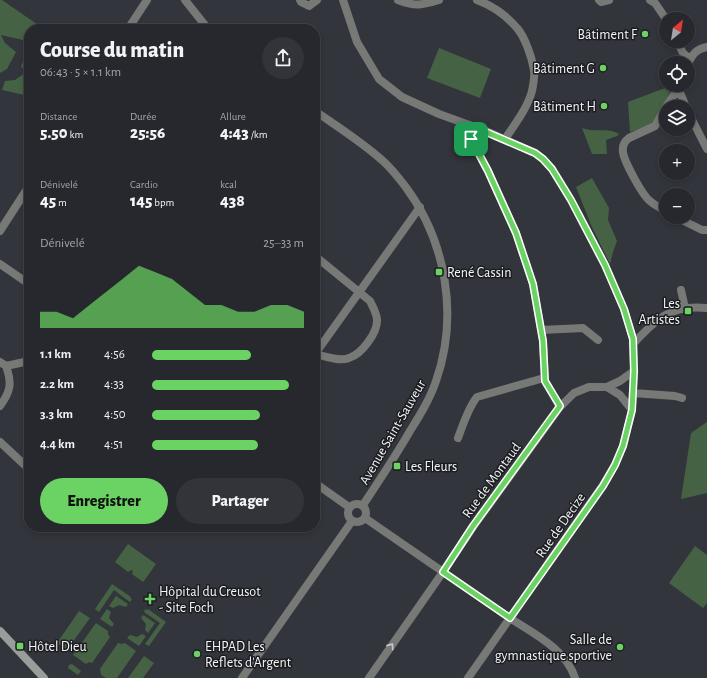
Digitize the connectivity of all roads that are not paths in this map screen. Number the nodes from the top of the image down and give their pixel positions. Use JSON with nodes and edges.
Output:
{"nodes":[{"id":1,"x":147,"y":0,"type":"edge"},
{"id":2,"x":185,"y":0,"type":"edge"},
{"id":3,"x":300,"y":0,"type":"edge"},
{"id":4,"x":317,"y":0,"type":"edge"},
{"id":5,"x":343,"y":0,"type":"edge"},
{"id":6,"x":398,"y":0,"type":"edge"},
{"id":7,"x":440,"y":0,"type":"edge"},
{"id":8,"x":477,"y":0,"type":"edge"},
{"id":9,"x":598,"y":0,"type":"edge"},
{"id":10,"x":609,"y":0,"type":"edge"},
{"id":11,"x":650,"y":0,"type":"edge"},
{"id":12,"x":662,"y":12,"type":"edge"},
{"id":13,"x":131,"y":24,"type":"edge"},
{"id":14,"x":204,"y":24,"type":"edge"},
{"id":15,"x":707,"y":47,"type":"edge"},
{"id":16,"x":692,"y":56,"type":"edge"},
{"id":17,"x":320,"y":114,"type":"edge"},
{"id":18,"x":659,"y":119,"type":"edge"},
{"id":19,"x":472,"y":126,"type":"junction"},
{"id":20,"x":695,"y":126,"type":"edge"},
{"id":21,"x":505,"y":140,"type":"junction"},
{"id":22,"x":707,"y":149,"type":"edge"},
{"id":23,"x":24,"y":193,"type":"edge"},
{"id":24,"x":420,"y":207,"type":"junction"},
{"id":25,"x":659,"y":207,"type":"edge"},
{"id":26,"x":690,"y":224,"type":"edge"},
{"id":27,"x":1,"y":226,"type":"edge"},
{"id":28,"x":707,"y":230,"type":"edge"},
{"id":29,"x":320,"y":260,"type":"edge"},
{"id":30,"x":0,"y":264,"type":"edge"},
{"id":31,"x":24,"y":281,"type":"edge"},
{"id":32,"x":681,"y":290,"type":"dead end"},
{"id":33,"x":359,"y":293,"type":"junction"},
{"id":34,"x":685,"y":308,"type":"junction"},
{"id":35,"x":707,"y":308,"type":"edge"},
{"id":36,"x":541,"y":330,"type":"junction"},
{"id":37,"x":598,"y":340,"type":"dead end"},
{"id":38,"x":633,"y":344,"type":"junction"},
{"id":39,"x":320,"y":347,"type":"edge"},
{"id":40,"x":320,"y":355,"type":"edge"},
{"id":41,"x":24,"y":362,"type":"edge"},
{"id":42,"x":3,"y":364,"type":"edge"},
{"id":43,"x":634,"y":371,"type":"junction"},
{"id":44,"x":544,"y":378,"type":"junction"},
{"id":45,"x":607,"y":387,"type":"junction"},
{"id":46,"x":633,"y":393,"type":"junction"},
{"id":47,"x":682,"y":398,"type":"dead end"},
{"id":48,"x":0,"y":406,"type":"edge"},
{"id":49,"x":560,"y":406,"type":"junction"},
{"id":50,"x":632,"y":410,"type":"junction"},
{"id":51,"x":458,"y":438,"type":"dead end"},
{"id":52,"x":0,"y":442,"type":"edge"},
{"id":53,"x":24,"y":464,"type":"edge"},
{"id":54,"x":320,"y":487,"type":"edge"},
{"id":55,"x":363,"y":505,"type":"junction"},
{"id":56,"x":349,"y":507,"type":"junction"},
{"id":57,"x":365,"y":518,"type":"junction"},
{"id":58,"x":352,"y":521,"type":"junction"},
{"id":59,"x":443,"y":572,"type":"junction"},
{"id":60,"x":510,"y":618,"type":"junction"},
{"id":61,"x":0,"y":631,"type":"edge"},
{"id":62,"x":41,"y":677,"type":"edge"},
{"id":63,"x":242,"y":678,"type":"edge"},
{"id":64,"x":369,"y":678,"type":"edge"},
{"id":65,"x":468,"y":678,"type":"edge"},
{"id":66,"x":575,"y":678,"type":"edge"}],
"edges":[{"from":1,"to":13,"type":"street"},
{"from":2,"to":14,"type":"street"},
{"from":3,"to":4,"type":"street"},
{"from":5,"to":19,"type":"street","name":"Rue de Decize"},
{"from":6,"to":7,"type":"street"},
{"from":8,"to":21,"type":"street"},
{"from":9,"to":10,"type":"street"},
{"from":11,"to":12,"type":"street"},
{"from":15,"to":16,"type":"street"},
{"from":17,"to":24,"type":"street","name":"Avenue Saint-Sauveur"},
{"from":18,"to":25,"type":"street"},
{"from":19,"to":21,"type":"street","name":"Rue de Decize"},
{"from":19,"to":36,"type":"street"},
{"from":20,"to":22,"type":"street"},
{"from":21,"to":38,"type":"street","name":"Rue de Decize"},
{"from":23,"to":27,"type":"street"},
{"from":24,"to":33,"type":"street"},
{"from":24,"to":55,"type":"street","name":"Avenue Saint-Sauveur"},
{"from":26,"to":28,"type":"street"},
{"from":29,"to":33,"type":"street"},
{"from":30,"to":31,"type":"street"},
{"from":32,"to":34,"type":"street"},
{"from":33,"to":39,"type":"street"},
{"from":33,"to":40,"type":"street"},
{"from":34,"to":35,"type":"street"},
{"from":34,"to":38,"type":"street"},
{"from":36,"to":37,"type":"street"},
{"from":36,"to":44,"type":"street"},
{"from":38,"to":43,"type":"street","name":"Rue de Decize"},
{"from":41,"to":42,"type":"street"},
{"from":42,"to":48,"type":"street"},
{"from":43,"to":45,"type":"street","name":"Rue de Montaud"},
{"from":43,"to":46,"type":"street","name":"Rue de Decize"},
{"from":44,"to":49,"type":"street"},
{"from":44,"to":51,"type":"street"},
{"from":45,"to":49,"type":"street","name":"Rue de Montaud"},
{"from":45,"to":50,"type":"street"},
{"from":46,"to":47,"type":"street"},
{"from":46,"to":50,"type":"street","name":"Rue de Decize"},
{"from":49,"to":59,"type":"street","name":"Rue de Montaud"},
{"from":50,"to":60,"type":"street","name":"Rue de Decize"},
{"from":52,"to":53,"type":"street"},
{"from":54,"to":56,"type":"street"},
{"from":55,"to":56,"type":"street"},
{"from":55,"to":57,"type":"street"},
{"from":56,"to":58,"type":"street"},
{"from":57,"to":58,"type":"street"},
{"from":57,"to":59,"type":"street"},
{"from":58,"to":63,"type":"street"},
{"from":59,"to":60,"type":"street"},
{"from":64,"to":59,"type":"street","name":"Rue de Montaud","one_way":true},
{"from":60,"to":65,"type":"street","name":"Rue de Decize"},
{"from":60,"to":66,"type":"street"},
{"from":61,"to":62,"type":"main road"}]}
